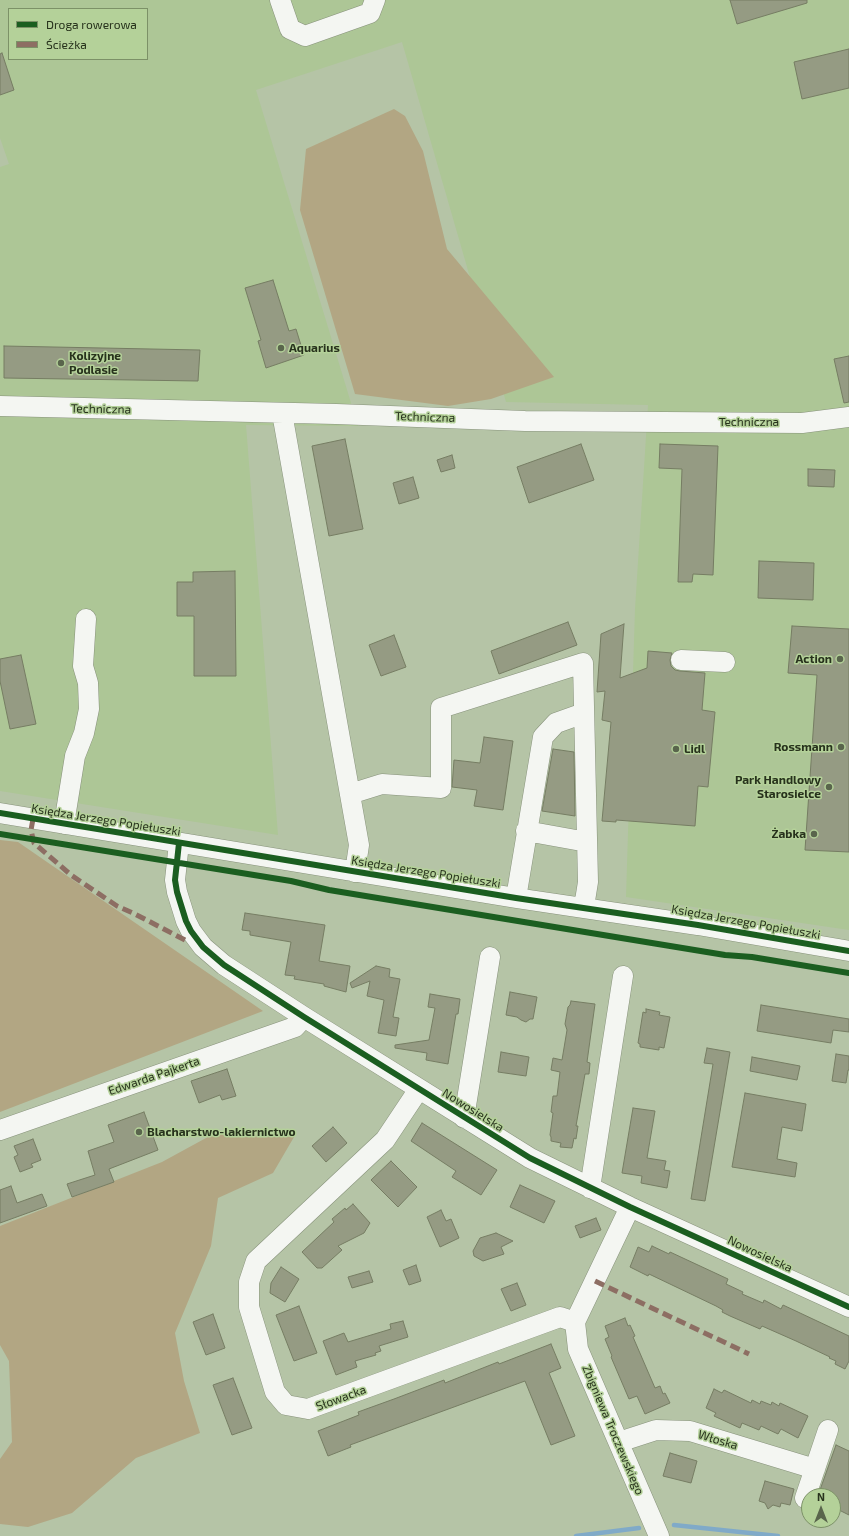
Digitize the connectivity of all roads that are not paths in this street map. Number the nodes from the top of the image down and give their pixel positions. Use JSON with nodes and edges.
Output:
{"nodes":[{"id":1,"x":280,"y":0,"type":"edge"},
{"id":2,"x":375,"y":0,"type":"edge"},
{"id":3,"x":0,"y":406,"type":"edge"},
{"id":4,"x":282,"y":413,"type":"junction"},
{"id":5,"x":849,"y":417,"type":"edge"},
{"id":6,"x":86,"y":619,"type":"dead end"},
{"id":7,"x":682,"y":660,"type":"dead end"},
{"id":8,"x":725,"y":662,"type":"dead end"},
{"id":9,"x":584,"y":713,"type":"junction"},
{"id":10,"x":350,"y":794,"type":"junction"},
{"id":11,"x":0,"y":813,"type":"edge"},
{"id":12,"x":64,"y":824,"type":"junction"},
{"id":13,"x":526,"y":831,"type":"junction"},
{"id":14,"x":587,"y":842,"type":"junction"},
{"id":15,"x":178,"y":843,"type":"junction"},
{"id":16,"x":355,"y":872,"type":"junction"},
{"id":17,"x":516,"y":898,"type":"junction"},
{"id":18,"x":584,"y":907,"type":"junction"},
{"id":19,"x":849,"y":951,"type":"edge"},
{"id":20,"x":490,"y":957,"type":"dead end"},
{"id":21,"x":623,"y":976,"type":"dead end"},
{"id":22,"x":304,"y":1017,"type":"junction"},
{"id":23,"x":419,"y":1089,"type":"junction"},
{"id":24,"x":464,"y":1118,"type":"junction"},
{"id":25,"x":0,"y":1130,"type":"edge"},
{"id":26,"x":590,"y":1188,"type":"junction"},
{"id":27,"x":630,"y":1207,"type":"junction"},
{"id":28,"x":849,"y":1307,"type":"edge"},
{"id":29,"x":575,"y":1322,"type":"junction"},
{"id":30,"x":828,"y":1430,"type":"dead end"},
{"id":31,"x":619,"y":1442,"type":"junction"},
{"id":32,"x":815,"y":1469,"type":"junction"},
{"id":33,"x":808,"y":1488,"type":"edge"},
{"id":34,"x":659,"y":1536,"type":"edge"}],
"edges":[{"from":1,"to":2,"type":"street"},
{"from":3,"to":4,"type":"street","name":"Techniczna"},
{"from":4,"to":5,"type":"street","name":"Techniczna"},
{"from":4,"to":10,"type":"street"},
{"from":6,"to":12,"type":"street"},
{"from":7,"to":8,"type":"street"},
{"from":9,"to":10,"type":"street"},
{"from":9,"to":13,"type":"street"},
{"from":9,"to":14,"type":"street"},
{"from":10,"to":16,"type":"street"},
{"from":11,"to":12,"type":"street","name":"Księdza Jerzego Popiełuszki"},
{"from":12,"to":15,"type":"street","name":"Księdza Jerzego Popiełuszki"},
{"from":13,"to":14,"type":"street"},
{"from":13,"to":17,"type":"street"},
{"from":14,"to":18,"type":"street"},
{"from":15,"to":16,"type":"street","name":"Księdza Jerzego Popiełuszki"},
{"from":15,"to":22,"type":"street","name":"Nowosielska"},
{"from":16,"to":17,"type":"street","name":"Księdza Jerzego Popiełuszki"},
{"from":17,"to":18,"type":"street","name":"Księdza Jerzego Popiełuszki"},
{"from":18,"to":19,"type":"street","name":"Księdza Jerzego Popiełuszki"},
{"from":20,"to":24,"type":"street"},
{"from":21,"to":26,"type":"street"},
{"from":22,"to":23,"type":"street","name":"Nowosielska"},
{"from":22,"to":25,"type":"street","name":"Edwarda Pajkerta"},
{"from":23,"to":24,"type":"street","name":"Nowosielska"},
{"from":23,"to":29,"type":"street","name":"Słowacka"},
{"from":24,"to":26,"type":"street","name":"Nowosielska"},
{"from":26,"to":27,"type":"street","name":"Nowosielska"},
{"from":27,"to":28,"type":"street","name":"Nowosielska"},
{"from":27,"to":29,"type":"street"},
{"from":29,"to":31,"type":"street","name":"Zbigniewa Troczewskiego"},
{"from":30,"to":32,"type":"street"},
{"from":31,"to":32,"type":"street","name":"Włoska"},
{"from":31,"to":34,"type":"street","name":"Zbigniewa Troczewskiego"},
{"from":32,"to":33,"type":"street"}]}
